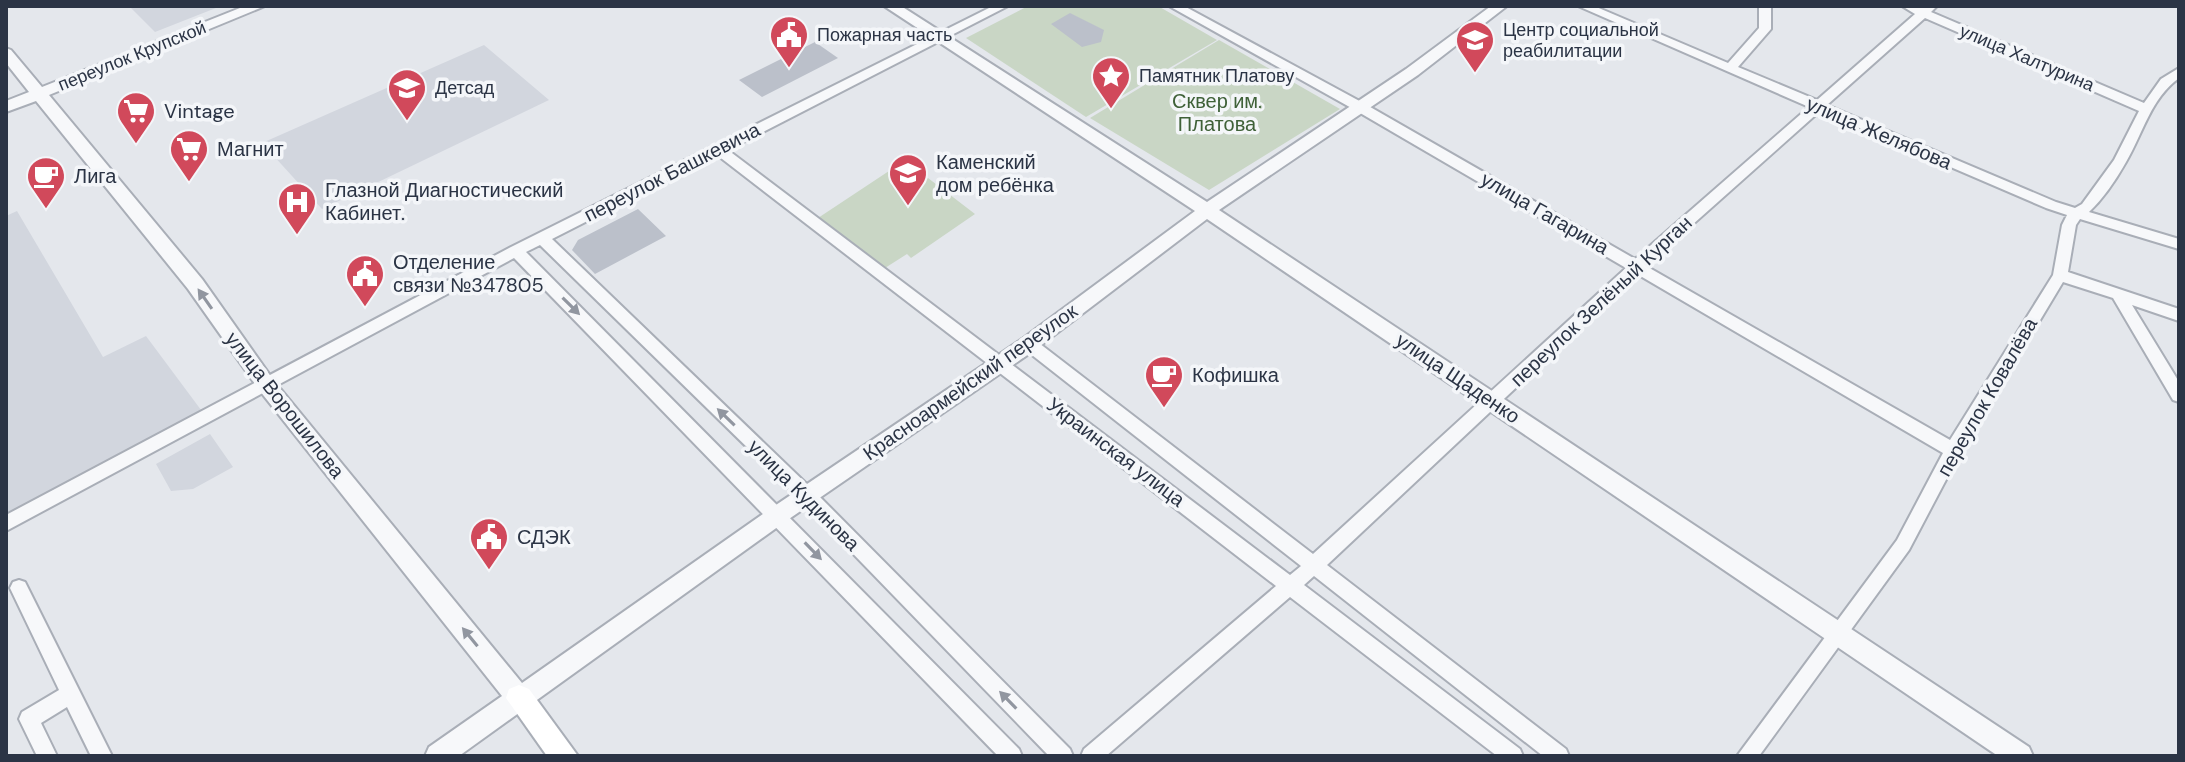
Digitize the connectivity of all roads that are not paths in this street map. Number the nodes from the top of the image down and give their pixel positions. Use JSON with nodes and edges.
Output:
{"nodes":[{"id":1,"x":258,"y":6,"type":"edge"},
{"id":2,"x":891,"y":6,"type":"edge"},
{"id":3,"x":1002,"y":6,"type":"edge"},
{"id":4,"x":1175,"y":6,"type":"edge"},
{"id":5,"x":1500,"y":6,"type":"edge"},
{"id":6,"x":1584,"y":6,"type":"edge"},
{"id":7,"x":1765,"y":6,"type":"edge"},
{"id":8,"x":1921,"y":9,"type":"edge"},
{"id":9,"x":940,"y":38,"type":"junction"},
{"id":10,"x":6,"y":53,"type":"edge"},
{"id":11,"x":1729,"y":69,"type":"junction"},
{"id":12,"x":2179,"y":72,"type":"edge"},
{"id":13,"x":37,"y":94,"type":"junction"},
{"id":14,"x":6,"y":107,"type":"edge"},
{"id":15,"x":1360,"y":107,"type":"junction"},
{"id":16,"x":1816,"y":107,"type":"junction"},
{"id":17,"x":2146,"y":109,"type":"junction"},
{"id":18,"x":718,"y":149,"type":"junction"},
{"id":19,"x":1206,"y":211,"type":"junction"},
{"id":20,"x":2075,"y":214,"type":"junction"},
{"id":21,"x":542,"y":238,"type":"junction"},
{"id":22,"x":2179,"y":244,"type":"edge"},
{"id":23,"x":516,"y":251,"type":"junction"},
{"id":24,"x":1637,"y":266,"type":"junction"},
{"id":25,"x":2060,"y":275,"type":"junction"},
{"id":26,"x":2119,"y":296,"type":"junction"},
{"id":27,"x":2179,"y":315,"type":"edge"},
{"id":28,"x":1029,"y":344,"type":"junction"},
{"id":29,"x":1000,"y":364,"type":"junction"},
{"id":30,"x":267,"y":386,"type":"junction"},
{"id":31,"x":2179,"y":396,"type":"edge"},
{"id":32,"x":1493,"y":401,"type":"junction"},
{"id":33,"x":1953,"y":450,"type":"junction"},
{"id":34,"x":807,"y":495,"type":"junction"},
{"id":35,"x":778,"y":515,"type":"junction"},
{"id":36,"x":6,"y":524,"type":"edge"},
{"id":37,"x":1313,"y":566,"type":"junction"},
{"id":38,"x":1291,"y":585,"type":"junction"},
{"id":39,"x":19,"y":588,"type":"dead end"},
{"id":40,"x":1838,"y":631,"type":"junction"},
{"id":41,"x":71,"y":694,"type":"junction"},
{"id":42,"x":519,"y":698,"type":"junction"},
{"id":43,"x":47,"y":756,"type":"edge"},
{"id":44,"x":102,"y":756,"type":"edge"},
{"id":45,"x":438,"y":756,"type":"edge"},
{"id":46,"x":564,"y":756,"type":"edge"},
{"id":47,"x":1012,"y":756,"type":"edge"},
{"id":48,"x":1063,"y":756,"type":"edge"},
{"id":49,"x":1091,"y":756,"type":"edge"},
{"id":50,"x":1513,"y":756,"type":"edge"},
{"id":51,"x":1559,"y":756,"type":"edge"},
{"id":52,"x":1747,"y":756,"type":"edge"},
{"id":53,"x":2020,"y":756,"type":"edge"}],
"edges":[{"from":1,"to":13,"type":"street","name":"переулок Крупской"},
{"from":2,"to":9,"type":"street","name":"улица Щаденко"},
{"from":3,"to":9,"type":"street","name":"переулок Башкевича"},
{"from":4,"to":15,"type":"street","name":"улица Гагарина"},
{"from":5,"to":15,"type":"street","name":"Красноармейский переулок"},
{"from":6,"to":11,"type":"street","name":"улица Желябова"},
{"from":7,"to":11,"type":"street"},
{"from":8,"to":16,"type":"street","name":"переулок Зелёный Курган"},
{"from":8,"to":17,"type":"street","name":"улица Халтурина"},
{"from":9,"to":18,"type":"street","name":"переулок Башкевича"},
{"from":9,"to":19,"type":"street","name":"улица Щаденко"},
{"from":10,"to":13,"type":"street","name":"улица Ворошилова"},
{"from":11,"to":16,"type":"street","name":"улица Желябова"},
{"from":12,"to":17,"type":"street","name":"переулок Ковалёва"},
{"from":13,"to":14,"type":"street","name":"переулок Крупской"},
{"from":30,"to":13,"type":"street","name":"улица Ворошилова","one_way":true},
{"from":15,"to":19,"type":"street","name":"Красноармейский переулок"},
{"from":15,"to":24,"type":"street","name":"улица Гагарина"},
{"from":16,"to":20,"type":"street","name":"улица Желябова"},
{"from":16,"to":24,"type":"street","name":"переулок Зелёный Курган"},
{"from":17,"to":20,"type":"street","name":"переулок Ковалёва"},
{"from":18,"to":21,"type":"street","name":"переулок Башкевича"},
{"from":18,"to":29,"type":"street","name":"Украинская улица"},
{"from":19,"to":28,"type":"street","name":"Красноармейский переулок"},
{"from":19,"to":32,"type":"street","name":"улица Щаденко"},
{"from":20,"to":22,"type":"street","name":"улица Желябова"},
{"from":20,"to":25,"type":"street","name":"переулок Ковалёва"},
{"from":21,"to":23,"type":"street","name":"переулок Башкевича"},
{"from":34,"to":21,"type":"street","name":"улица Кудинова","one_way":true},
{"from":23,"to":30,"type":"street","name":"переулок Башкевича"},
{"from":23,"to":35,"type":"street","name":"улица Кудинова","one_way":true},
{"from":24,"to":32,"type":"street","name":"переулок Зелёный Курган"},
{"from":24,"to":33,"type":"street","name":"улица Гагарина"},
{"from":25,"to":26,"type":"street"},
{"from":25,"to":33,"type":"street","name":"переулок Ковалёва"},
{"from":26,"to":27,"type":"street"},
{"from":26,"to":31,"type":"street"},
{"from":28,"to":29,"type":"street","name":"Красноармейский переулок"},
{"from":28,"to":37,"type":"street","name":"Украинская улица"},
{"from":29,"to":34,"type":"street","name":"Красноармейский переулок"},
{"from":29,"to":38,"type":"street","name":"Украинская улица"},
{"from":30,"to":36,"type":"street","name":"переулок Башкевича"},
{"from":42,"to":30,"type":"street","name":"улица Ворошилова","one_way":true},
{"from":32,"to":37,"type":"street","name":"переулок Зелёный Курган"},
{"from":32,"to":40,"type":"street","name":"улица Щаденко"},
{"from":33,"to":40,"type":"street","name":"переулок Ковалёва"},
{"from":34,"to":35,"type":"street","name":"Красноармейский переулок"},
{"from":48,"to":34,"type":"street","name":"улица Кудинова","one_way":true},
{"from":35,"to":42,"type":"street","name":"Красноармейский переулок"},
{"from":35,"to":47,"type":"street","name":"улица Кудинова","one_way":true},
{"from":37,"to":38,"type":"street","name":"переулок Зелёный Курган"},
{"from":37,"to":51,"type":"street","name":"Украинская улица"},
{"from":38,"to":49,"type":"street","name":"переулок Зелёный Курган"},
{"from":38,"to":50,"type":"street","name":"Украинская улица"},
{"from":39,"to":41,"type":"street"},
{"from":40,"to":52,"type":"street","name":"переулок Ковалёва"},
{"from":40,"to":53,"type":"street","name":"улица Щаденко"},
{"from":41,"to":43,"type":"street"},
{"from":41,"to":44,"type":"street"},
{"from":42,"to":45,"type":"street","name":"Красноармейский переулок"},
{"from":42,"to":46,"type":"main road","name":"улица Ворошилова"}]}
